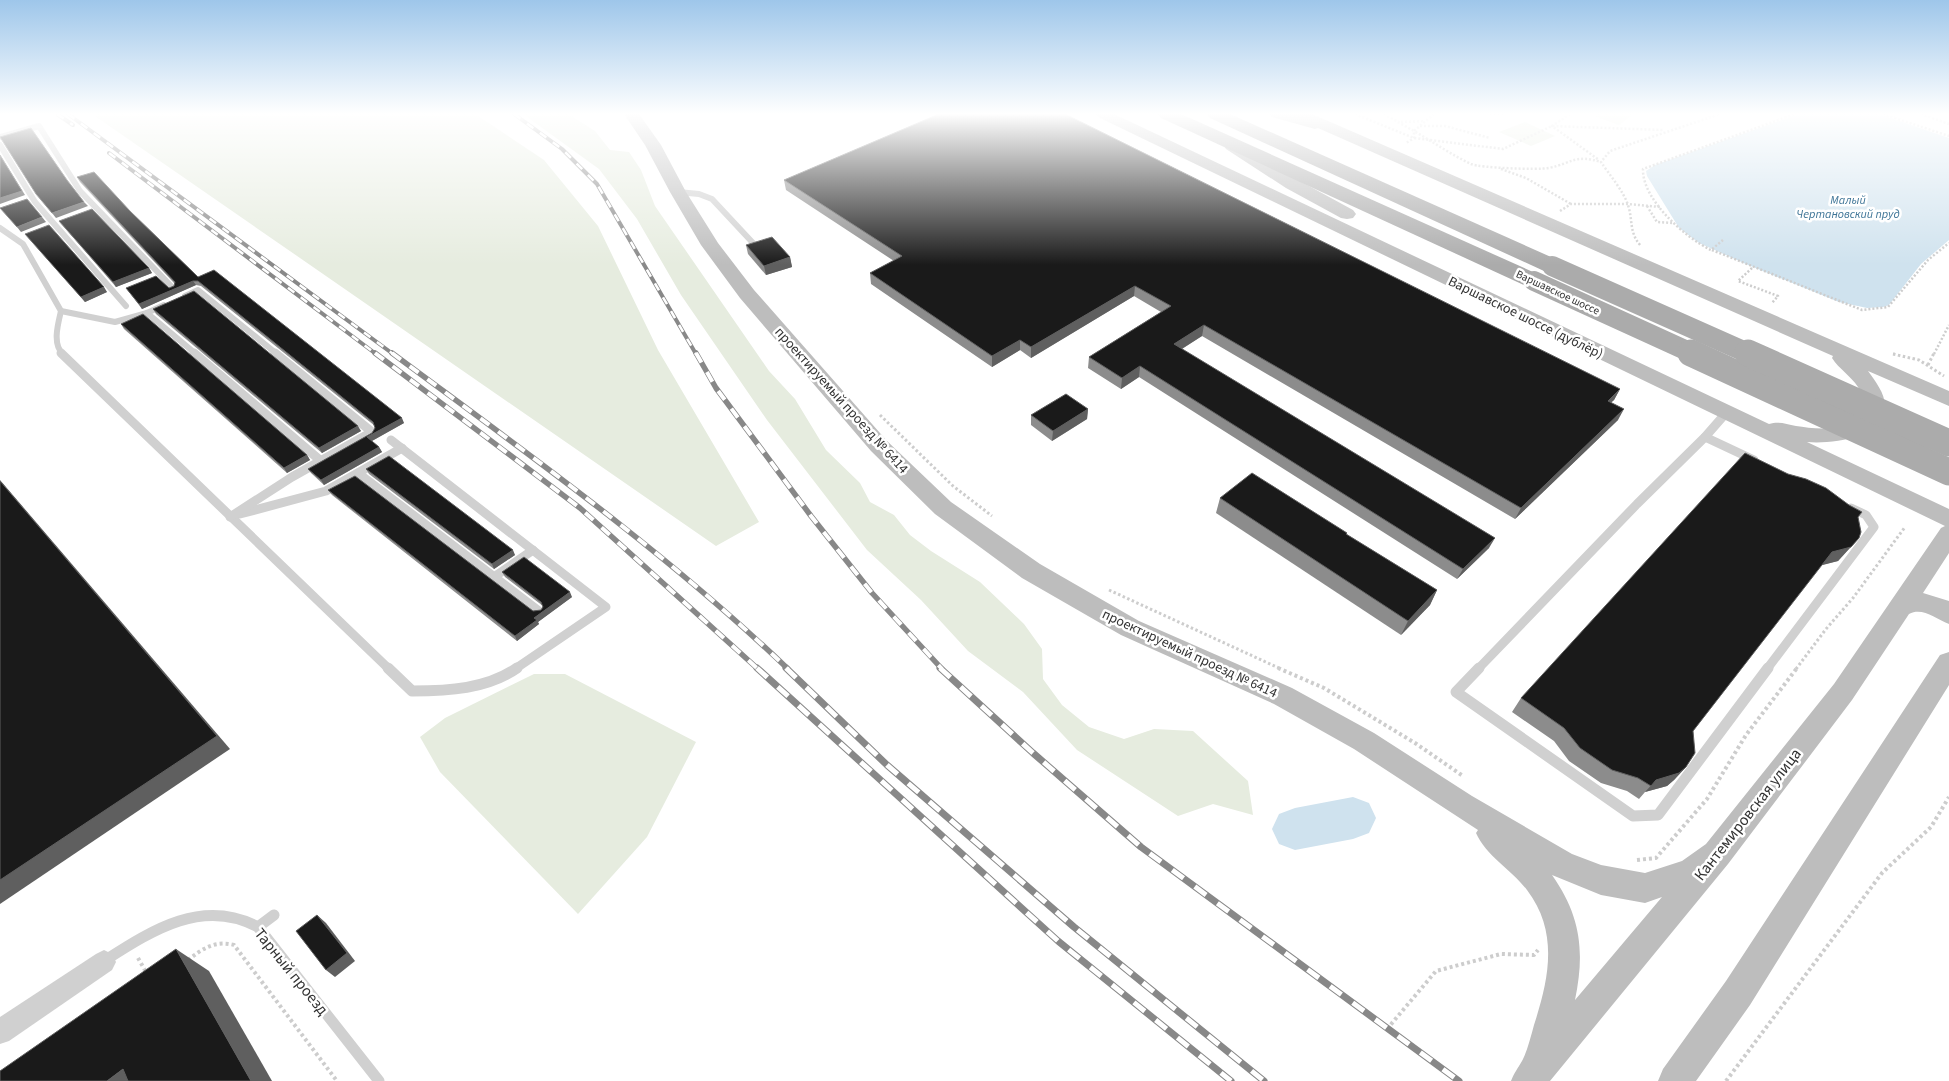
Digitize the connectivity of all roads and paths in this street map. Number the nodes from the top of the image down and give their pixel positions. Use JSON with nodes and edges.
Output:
{"nodes":[{"id":1,"x":12,"y":164,"type":"edge"},
{"id":2,"x":63,"y":164,"type":"edge"},
{"id":3,"x":663,"y":164,"type":"edge"},
{"id":4,"x":1208,"y":164,"type":"edge"},
{"id":5,"x":1262,"y":164,"type":"edge"},
{"id":6,"x":1283,"y":164,"type":"edge"},
{"id":7,"x":1319,"y":164,"type":"edge"},
{"id":8,"x":1416,"y":164,"type":"edge"},
{"id":9,"x":1472,"y":164,"type":"edge"},
{"id":10,"x":1559,"y":164,"type":"edge"},
{"id":11,"x":1604,"y":164,"type":"edge"},
{"id":12,"x":1651,"y":164,"type":"edge"},
{"id":13,"x":1496,"y":167,"type":"junction"},
{"id":14,"x":678,"y":192,"type":"junction"},
{"id":15,"x":33,"y":198,"type":"junction"},
{"id":16,"x":25,"y":201,"type":"edge"},
{"id":17,"x":1571,"y":204,"type":"junction"},
{"id":18,"x":1628,"y":204,"type":"junction"},
{"id":19,"x":1646,"y":205,"type":"junction"},
{"id":20,"x":1660,"y":207,"type":"junction"},
{"id":21,"x":97,"y":208,"type":"junction"},
{"id":22,"x":88,"y":211,"type":"edge"},
{"id":23,"x":1558,"y":212,"type":"dead end"},
{"id":24,"x":63,"y":221,"type":"edge"},
{"id":25,"x":1672,"y":223,"type":"junction"},
{"id":26,"x":54,"y":224,"type":"junction"},
{"id":27,"x":47,"y":226,"type":"edge"},
{"id":28,"x":0,"y":228,"type":"edge"},
{"id":29,"x":1723,"y":240,"type":"dead end"},
{"id":30,"x":753,"y":243,"type":"edge"},
{"id":31,"x":1949,"y":243,"type":"edge"},
{"id":32,"x":1711,"y":250,"type":"junction"},
{"id":33,"x":1752,"y":268,"type":"junction"},
{"id":34,"x":1543,"y":274,"type":"junction"},
{"id":35,"x":161,"y":275,"type":"junction"},
{"id":36,"x":152,"y":279,"type":"edge"},
{"id":37,"x":173,"y":288,"type":"edge"},
{"id":38,"x":124,"y":290,"type":"edge"},
{"id":39,"x":115,"y":293,"type":"junction"},
{"id":40,"x":1778,"y":296,"type":"dead end"},
{"id":41,"x":181,"y":298,"type":"edge"},
{"id":42,"x":172,"y":302,"type":"edge"},
{"id":43,"x":126,"y":306,"type":"dead end"},
{"id":44,"x":61,"y":312,"type":"junction"},
{"id":45,"x":148,"y":313,"type":"junction"},
{"id":46,"x":1765,"y":319,"type":"junction"},
{"id":47,"x":1949,"y":325,"type":"edge"},
{"id":48,"x":1928,"y":365,"type":"dead end"},
{"id":49,"x":1628,"y":366,"type":"junction"},
{"id":50,"x":1688,"y":394,"type":"junction"},
{"id":51,"x":1949,"y":399,"type":"edge"},
{"id":52,"x":874,"y":409,"type":"dead end"},
{"id":53,"x":1726,"y":413,"type":"junction"},
{"id":54,"x":1705,"y":437,"type":"junction"},
{"id":55,"x":392,"y":440,"type":"dead end"},
{"id":56,"x":1949,"y":443,"type":"edge"},
{"id":57,"x":402,"y":448,"type":"junction"},
{"id":58,"x":321,"y":461,"type":"junction"},
{"id":59,"x":1759,"y":463,"type":"edge"},
{"id":60,"x":358,"y":472,"type":"junction"},
{"id":61,"x":1949,"y":472,"type":"edge"},
{"id":62,"x":1839,"y":502,"type":"edge"},
{"id":63,"x":230,"y":517,"type":"junction"},
{"id":64,"x":1949,"y":519,"type":"edge"},
{"id":65,"x":1000,"y":522,"type":"dead end"},
{"id":66,"x":1905,"y":526,"type":"dead end"},
{"id":67,"x":1949,"y":534,"type":"edge"},
{"id":68,"x":533,"y":550,"type":"junction"},
{"id":69,"x":494,"y":577,"type":"junction"},
{"id":70,"x":1107,"y":589,"type":"dead end"},
{"id":71,"x":1901,"y":607,"type":"junction"},
{"id":72,"x":539,"y":611,"type":"edge"},
{"id":73,"x":1949,"y":614,"type":"edge"},
{"id":74,"x":1949,"y":663,"type":"edge"},
{"id":75,"x":1466,"y":793,"type":"junction"},
{"id":76,"x":1949,"y":797,"type":"edge"},
{"id":77,"x":1718,"y":854,"type":"junction"},
{"id":78,"x":1627,"y":862,"type":"dead end"},
{"id":79,"x":274,"y":915,"type":"dead end"},
{"id":80,"x":258,"y":927,"type":"junction"},
{"id":81,"x":130,"y":945,"type":"junction"},
{"id":82,"x":1534,"y":956,"type":"dead end"},
{"id":83,"x":104,"y":962,"type":"joint"},
{"id":84,"x":184,"y":962,"type":"edge"},
{"id":85,"x":149,"y":976,"type":"edge"},
{"id":86,"x":1387,"y":1029,"type":"dead end"},
{"id":87,"x":0,"y":1032,"type":"edge"},
{"id":88,"x":1532,"y":1075,"type":"edge"},
{"id":89,"x":337,"y":1081,"type":"edge"},
{"id":90,"x":379,"y":1081,"type":"edge"},
{"id":91,"x":1676,"y":1081,"type":"edge"},
{"id":92,"x":1726,"y":1081,"type":"edge"}],
"edges":[{"from":1,"to":15,"type":"lane"},
{"from":2,"to":21,"type":"lane"},
{"from":3,"to":14,"type":"main road","name":"проектируемый проезд № 6414"},
{"from":4,"to":49,"type":"main road","name":"Варшавское шоссе (дублёр)"},
{"from":5,"to":49,"type":"main road"},
{"from":6,"to":34,"type":"main road","name":"Варшавское шоссе"},
{"from":7,"to":34,"type":"main road","name":"Варшавское шоссе"},
{"from":8,"to":46,"type":"main road"},
{"from":9,"to":13,"type":"path"},
{"from":10,"to":13,"type":"path"},
{"from":11,"to":18,"type":"path"},
{"from":12,"to":20,"type":"path"},
{"from":13,"to":17,"type":"path"},
{"from":14,"to":30,"type":"lane"},
{"from":14,"to":75,"type":"main road","name":"проектируемый проезд № 6414"},
{"from":15,"to":16,"type":"lane"},
{"from":15,"to":26,"type":"lane"},
{"from":17,"to":18,"type":"path"},
{"from":17,"to":23,"type":"path"},
{"from":18,"to":19,"type":"path"},
{"from":19,"to":20,"type":"path"},
{"from":19,"to":25,"type":"path"},
{"from":20,"to":25,"type":"path"},
{"from":21,"to":22,"type":"lane"},
{"from":21,"to":35,"type":"lane"},
{"from":24,"to":26,"type":"lane"},
{"from":25,"to":32,"type":"path"},
{"from":26,"to":27,"type":"lane"},
{"from":26,"to":39,"type":"lane"},
{"from":28,"to":44,"type":"lane"},
{"from":29,"to":32,"type":"path"},
{"from":31,"to":33,"type":"path"},
{"from":32,"to":33,"type":"path"},
{"from":33,"to":40,"type":"path"},
{"from":34,"to":56,"type":"main road","name":"Варшавское шоссе","bridge":true},
{"from":34,"to":61,"type":"main road","name":"Варшавское шоссе","bridge":true},
{"from":35,"to":36,"type":"lane"},
{"from":35,"to":37,"type":"lane"},
{"from":38,"to":39,"type":"lane"},
{"from":39,"to":43,"type":"lane"},
{"from":41,"to":58,"type":"lane"},
{"from":42,"to":45,"type":"lane"},
{"from":44,"to":45,"type":"lane"},
{"from":44,"to":63,"type":"lane"},
{"from":45,"to":58,"type":"lane"},
{"from":46,"to":50,"type":"main road"},
{"from":46,"to":51,"type":"main road"},
{"from":47,"to":48,"type":"path"},
{"from":49,"to":50,"type":"main road","name":"Варшавское шоссе (дублёр)"},
{"from":50,"to":53,"type":"main road","name":"Варшавское шоссе (дублёр)"},
{"from":52,"to":65,"type":"path"},
{"from":53,"to":54,"type":"lane"},
{"from":53,"to":64,"type":"main road","name":"Варшавское шоссе (дублёр)"},
{"from":54,"to":59,"type":"lane"},
{"from":54,"to":62,"type":"lane"},
{"from":55,"to":57,"type":"lane"},
{"from":57,"to":60,"type":"lane"},
{"from":57,"to":68,"type":"lane"},
{"from":58,"to":63,"type":"lane"},
{"from":60,"to":63,"type":"lane"},
{"from":60,"to":69,"type":"lane"},
{"from":63,"to":68,"type":"lane"},
{"from":66,"to":78,"type":"path"},
{"from":67,"to":71,"type":"main road","name":"Кантемировская улица"},
{"from":68,"to":69,"type":"lane"},
{"from":69,"to":72,"type":"lane"},
{"from":70,"to":75,"type":"path"},
{"from":71,"to":73,"type":"main road"},
{"from":71,"to":77,"type":"main road","name":"Кантемировская улица"},
{"from":74,"to":91,"type":"main road"},
{"from":75,"to":77,"type":"main road","name":"проектируемый проезд № 6414"},
{"from":75,"to":88,"type":"main road","name":"проектируемый проезд № 6414"},
{"from":76,"to":92,"type":"path"},
{"from":77,"to":88,"type":"main road","name":"Кантемировская улица"},
{"from":79,"to":80,"type":"lane"},
{"from":80,"to":81,"type":"lane","name":"Тарный проезд"},
{"from":80,"to":90,"type":"lane","name":"Тарный проезд"},
{"from":81,"to":83,"type":"lane","name":"Тарный проезд"},
{"from":81,"to":85,"type":"path"},
{"from":82,"to":86,"type":"path"},
{"from":83,"to":87,"type":"street","name":"Тарный проезд"},
{"from":84,"to":89,"type":"path"}]}
